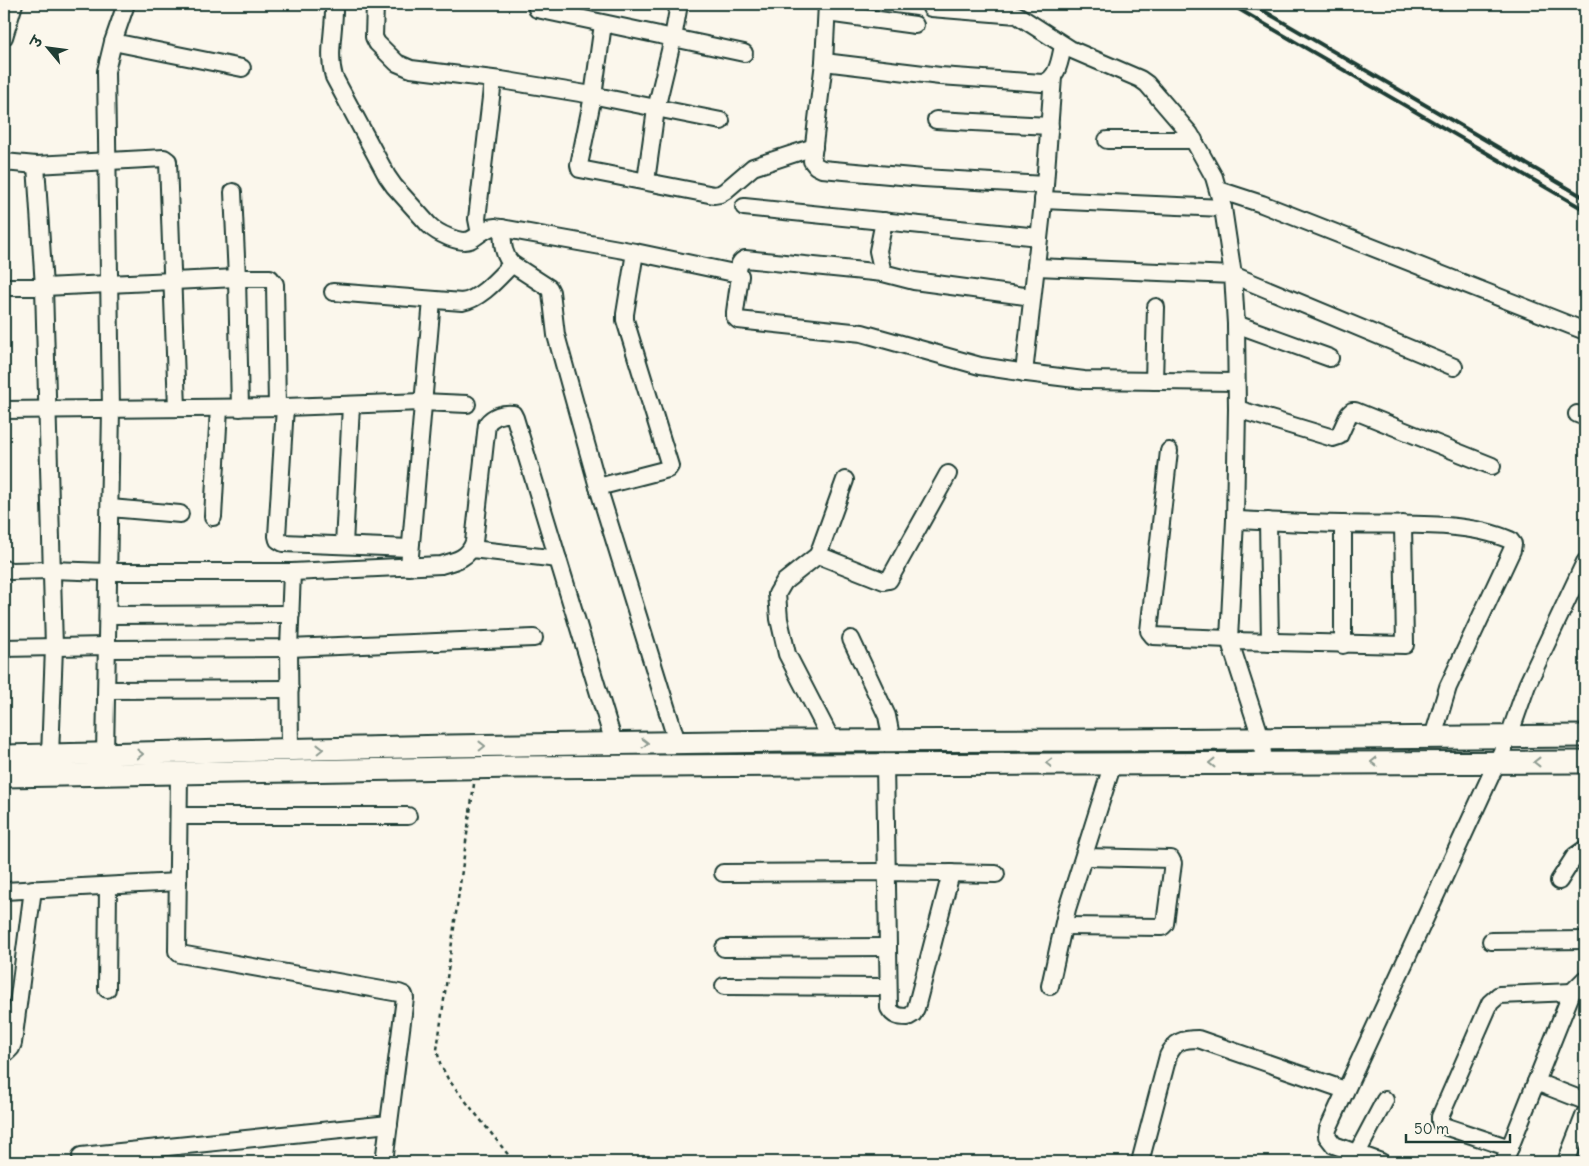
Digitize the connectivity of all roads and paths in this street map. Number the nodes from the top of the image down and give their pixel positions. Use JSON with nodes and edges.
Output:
{"nodes":[{"id":1,"x":14,"y":4,"type":"edge"},
{"id":2,"x":126,"y":4,"type":"edge"},
{"id":3,"x":334,"y":4,"type":"edge"},
{"id":4,"x":375,"y":4,"type":"edge"},
{"id":5,"x":679,"y":4,"type":"edge"},
{"id":6,"x":827,"y":8,"type":"edge"},
{"id":7,"x":931,"y":8,"type":"dead end"},
{"id":8,"x":537,"y":9,"type":"dead end"},
{"id":9,"x":603,"y":24,"type":"junction"},
{"id":10,"x":915,"y":25,"type":"dead end"},
{"id":11,"x":4,"y":37,"type":"edge"},
{"id":12,"x":673,"y":38,"type":"junction"},
{"id":13,"x":113,"y":42,"type":"junction"},
{"id":14,"x":1064,"y":46,"type":"junction"},
{"id":15,"x":744,"y":53,"type":"dead end"},
{"id":16,"x":824,"y":62,"type":"junction"},
{"id":17,"x":242,"y":68,"type":"dead end"},
{"id":18,"x":1053,"y":77,"type":"junction"},
{"id":19,"x":493,"y":80,"type":"junction"},
{"id":20,"x":593,"y":96,"type":"junction"},
{"id":21,"x":656,"y":109,"type":"junction"},
{"id":22,"x":936,"y":120,"type":"dead end"},
{"id":23,"x":721,"y":121,"type":"dead end"},
{"id":24,"x":1050,"y":126,"type":"junction"},
{"id":25,"x":1107,"y":140,"type":"dead end"},
{"id":26,"x":1194,"y":140,"type":"junction"},
{"id":27,"x":814,"y":148,"type":"junction"},
{"id":28,"x":107,"y":161,"type":"junction"},
{"id":29,"x":4,"y":162,"type":"edge"},
{"id":30,"x":36,"y":166,"type":"junction"},
{"id":31,"x":646,"y":181,"type":"junction"},
{"id":32,"x":1219,"y":190,"type":"junction"},
{"id":33,"x":233,"y":192,"type":"dead end"},
{"id":34,"x":1044,"y":192,"type":"junction"},
{"id":35,"x":744,"y":207,"type":"dead end"},
{"id":36,"x":1223,"y":208,"type":"junction"},
{"id":37,"x":884,"y":221,"type":"junction"},
{"id":38,"x":502,"y":228,"type":"junction"},
{"id":39,"x":484,"y":231,"type":"junction"},
{"id":40,"x":1039,"y":237,"type":"junction"},
{"id":41,"x":635,"y":252,"type":"junction"},
{"id":42,"x":512,"y":264,"type":"junction"},
{"id":43,"x":1036,"y":267,"type":"junction"},
{"id":44,"x":883,"y":273,"type":"junction"},
{"id":45,"x":737,"y":274,"type":"junction"},
{"id":46,"x":1233,"y":274,"type":"junction"},
{"id":47,"x":237,"y":278,"type":"junction"},
{"id":48,"x":173,"y":282,"type":"junction"},
{"id":49,"x":110,"y":284,"type":"junction"},
{"id":50,"x":4,"y":287,"type":"edge"},
{"id":51,"x":44,"y":287,"type":"junction"},
{"id":52,"x":334,"y":292,"type":"dead end"},
{"id":53,"x":1032,"y":297,"type":"junction"},
{"id":54,"x":432,"y":300,"type":"junction"},
{"id":55,"x":1156,"y":307,"type":"dead end"},
{"id":56,"x":1236,"y":324,"type":"junction"},
{"id":57,"x":1585,"y":331,"type":"edge"},
{"id":58,"x":1330,"y":358,"type":"dead end"},
{"id":59,"x":1454,"y":368,"type":"dead end"},
{"id":60,"x":1024,"y":373,"type":"junction"},
{"id":61,"x":1154,"y":381,"type":"junction"},
{"id":62,"x":1236,"y":382,"type":"junction"},
{"id":63,"x":422,"y":402,"type":"junction"},
{"id":64,"x":467,"y":404,"type":"dead end"},
{"id":65,"x":352,"y":405,"type":"junction"},
{"id":66,"x":281,"y":407,"type":"junction"},
{"id":67,"x":177,"y":408,"type":"junction"},
{"id":68,"x":219,"y":408,"type":"junction"},
{"id":69,"x":240,"y":408,"type":"junction"},
{"id":70,"x":48,"y":409,"type":"junction"},
{"id":71,"x":111,"y":409,"type":"junction"},
{"id":72,"x":1237,"y":409,"type":"junction"},
{"id":73,"x":4,"y":410,"type":"edge"},
{"id":74,"x":1169,"y":451,"type":"dead end"},
{"id":75,"x":1492,"y":466,"type":"dead end"},
{"id":76,"x":948,"y":474,"type":"dead end"},
{"id":77,"x":844,"y":480,"type":"dead end"},
{"id":78,"x":598,"y":487,"type":"junction"},
{"id":79,"x":110,"y":508,"type":"junction"},
{"id":80,"x":180,"y":514,"type":"dead end"},
{"id":81,"x":213,"y":517,"type":"dead end"},
{"id":82,"x":1235,"y":520,"type":"junction"},
{"id":83,"x":1268,"y":521,"type":"junction"},
{"id":84,"x":1343,"y":524,"type":"junction"},
{"id":85,"x":1403,"y":524,"type":"junction"},
{"id":86,"x":344,"y":545,"type":"junction"},
{"id":87,"x":410,"y":548,"type":"junction"},
{"id":88,"x":472,"y":550,"type":"junction"},
{"id":89,"x":818,"y":555,"type":"junction"},
{"id":90,"x":558,"y":559,"type":"junction"},
{"id":91,"x":1585,"y":562,"type":"edge"},
{"id":92,"x":409,"y":567,"type":"junction"},
{"id":93,"x":4,"y":569,"type":"edge"},
{"id":94,"x":51,"y":570,"type":"junction"},
{"id":95,"x":108,"y":572,"type":"junction"},
{"id":96,"x":292,"y":572,"type":"junction"},
{"id":97,"x":290,"y":614,"type":"junction"},
{"id":98,"x":108,"y":615,"type":"junction"},
{"id":99,"x":534,"y":638,"type":"dead end"},
{"id":100,"x":851,"y":639,"type":"dead end"},
{"id":101,"x":1230,"y":640,"type":"junction"},
{"id":102,"x":1270,"y":642,"type":"junction"},
{"id":103,"x":1343,"y":645,"type":"junction"},
{"id":104,"x":54,"y":647,"type":"junction"},
{"id":105,"x":4,"y":648,"type":"edge"},
{"id":106,"x":289,"y":648,"type":"junction"},
{"id":107,"x":107,"y":649,"type":"junction"},
{"id":108,"x":290,"y":689,"type":"junction"},
{"id":109,"x":106,"y":690,"type":"junction"},
{"id":110,"x":1509,"y":736,"type":"junction"},
{"id":111,"x":1585,"y":736,"type":"edge"},
{"id":112,"x":1433,"y":737,"type":"junction"},
{"id":113,"x":1261,"y":738,"type":"junction"},
{"id":114,"x":892,"y":740,"type":"junction"},
{"id":115,"x":832,"y":741,"type":"junction"},
{"id":116,"x":677,"y":742,"type":"junction"},
{"id":117,"x":614,"y":743,"type":"junction"},
{"id":118,"x":290,"y":750,"type":"junction"},
{"id":119,"x":105,"y":755,"type":"junction"},
{"id":120,"x":4,"y":756,"type":"edge"},
{"id":121,"x":50,"y":756,"type":"junction"},
{"id":122,"x":1264,"y":762,"type":"junction"},
{"id":123,"x":1497,"y":762,"type":"junction"},
{"id":124,"x":1585,"y":762,"type":"edge"},
{"id":125,"x":1113,"y":763,"type":"junction"},
{"id":126,"x":885,"y":764,"type":"junction"},
{"id":127,"x":476,"y":768,"type":"junction"},
{"id":128,"x":179,"y":774,"type":"junction"},
{"id":129,"x":4,"y":776,"type":"edge"},
{"id":130,"x":179,"y":816,"type":"junction"},
{"id":131,"x":408,"y":816,"type":"dead end"},
{"id":132,"x":1585,"y":849,"type":"edge"},
{"id":133,"x":1084,"y":857,"type":"junction"},
{"id":134,"x":887,"y":872,"type":"junction"},
{"id":135,"x":723,"y":873,"type":"dead end"},
{"id":136,"x":951,"y":873,"type":"junction"},
{"id":137,"x":996,"y":874,"type":"dead end"},
{"id":138,"x":1559,"y":881,"type":"dead end"},
{"id":139,"x":178,"y":882,"type":"junction"},
{"id":140,"x":108,"y":886,"type":"junction"},
{"id":141,"x":33,"y":889,"type":"junction"},
{"id":142,"x":4,"y":891,"type":"edge"},
{"id":143,"x":1064,"y":926,"type":"junction"},
{"id":144,"x":1585,"y":940,"type":"edge"},
{"id":145,"x":1491,"y":941,"type":"dead end"},
{"id":146,"x":888,"y":947,"type":"junction"},
{"id":147,"x":724,"y":948,"type":"dead end"},
{"id":148,"x":1585,"y":979,"type":"edge"},
{"id":149,"x":724,"y":986,"type":"dead end"},
{"id":150,"x":1050,"y":986,"type":"dead end"},
{"id":151,"x":888,"y":987,"type":"junction"},
{"id":152,"x":107,"y":989,"type":"dead end"},
{"id":153,"x":1572,"y":992,"type":"junction"},
{"id":154,"x":4,"y":1052,"type":"edge"},
{"id":155,"x":1536,"y":1082,"type":"junction"},
{"id":156,"x":1345,"y":1090,"type":"junction"},
{"id":157,"x":1385,"y":1100,"type":"dead end"},
{"id":158,"x":1585,"y":1101,"type":"edge"},
{"id":159,"x":1585,"y":1114,"type":"edge"},
{"id":160,"x":389,"y":1124,"type":"junction"},
{"id":161,"x":1357,"y":1153,"type":"junction"},
{"id":162,"x":1507,"y":1155,"type":"edge"},
{"id":163,"x":81,"y":1156,"type":"dead end"},
{"id":164,"x":384,"y":1162,"type":"edge"},
{"id":165,"x":514,"y":1162,"type":"edge"},
{"id":166,"x":1140,"y":1162,"type":"edge"},
{"id":167,"x":1381,"y":1162,"type":"edge"},
{"id":168,"x":1566,"y":1162,"type":"edge"}],
"edges":[{"from":1,"to":11,"type":"street"},
{"from":2,"to":13,"type":"street"},
{"from":3,"to":39,"type":"street"},
{"from":4,"to":19,"type":"street"},
{"from":5,"to":12,"type":"street"},
{"from":6,"to":10,"type":"street"},
{"from":6,"to":16,"type":"street"},
{"from":7,"to":14,"type":"street"},
{"from":8,"to":9,"type":"street"},
{"from":9,"to":12,"type":"street"},
{"from":9,"to":20,"type":"street"},
{"from":12,"to":15,"type":"street"},
{"from":12,"to":21,"type":"street"},
{"from":13,"to":17,"type":"street"},
{"from":13,"to":28,"type":"street"},
{"from":14,"to":18,"type":"street"},
{"from":14,"to":26,"type":"street"},
{"from":16,"to":18,"type":"street"},
{"from":16,"to":27,"type":"street"},
{"from":18,"to":24,"type":"street"},
{"from":19,"to":20,"type":"street"},
{"from":19,"to":39,"type":"street"},
{"from":20,"to":21,"type":"street"},
{"from":20,"to":31,"type":"street"},
{"from":21,"to":23,"type":"street"},
{"from":21,"to":31,"type":"street"},
{"from":22,"to":24,"type":"street"},
{"from":24,"to":34,"type":"street"},
{"from":25,"to":26,"type":"street"},
{"from":26,"to":32,"type":"street"},
{"from":27,"to":31,"type":"street"},
{"from":27,"to":34,"type":"street"},
{"from":28,"to":30,"type":"street"},
{"from":28,"to":48,"type":"street"},
{"from":28,"to":49,"type":"street"},
{"from":29,"to":30,"type":"street"},
{"from":30,"to":51,"type":"street"},
{"from":32,"to":36,"type":"street"},
{"from":32,"to":57,"type":"street"},
{"from":33,"to":47,"type":"street"},
{"from":34,"to":36,"type":"street"},
{"from":34,"to":40,"type":"street"},
{"from":35,"to":37,"type":"street"},
{"from":36,"to":46,"type":"street"},
{"from":37,"to":40,"type":"street"},
{"from":37,"to":44,"type":"street"},
{"from":38,"to":39,"type":"street"},
{"from":38,"to":41,"type":"street"},
{"from":38,"to":42,"type":"street"},
{"from":40,"to":43,"type":"street"},
{"from":41,"to":45,"type":"street"},
{"from":41,"to":78,"type":"street"},
{"from":42,"to":54,"type":"street"},
{"from":42,"to":78,"type":"street"},
{"from":43,"to":46,"type":"street"},
{"from":43,"to":53,"type":"street"},
{"from":44,"to":45,"type":"street"},
{"from":44,"to":53,"type":"street"},
{"from":45,"to":60,"type":"street"},
{"from":46,"to":56,"type":"street"},
{"from":46,"to":59,"type":"street"},
{"from":47,"to":48,"type":"street"},
{"from":47,"to":66,"type":"street"},
{"from":47,"to":69,"type":"street"},
{"from":48,"to":49,"type":"street"},
{"from":48,"to":67,"type":"street"},
{"from":49,"to":51,"type":"street"},
{"from":49,"to":71,"type":"street"},
{"from":50,"to":51,"type":"street"},
{"from":51,"to":70,"type":"street"},
{"from":52,"to":54,"type":"street"},
{"from":53,"to":60,"type":"street"},
{"from":54,"to":63,"type":"street"},
{"from":55,"to":61,"type":"street"},
{"from":56,"to":58,"type":"street"},
{"from":56,"to":62,"type":"street"},
{"from":60,"to":61,"type":"street"},
{"from":61,"to":62,"type":"street"},
{"from":62,"to":72,"type":"street"},
{"from":63,"to":64,"type":"street"},
{"from":63,"to":65,"type":"street"},
{"from":63,"to":87,"type":"street"},
{"from":65,"to":66,"type":"street"},
{"from":65,"to":86,"type":"street"},
{"from":66,"to":69,"type":"street"},
{"from":66,"to":86,"type":"street"},
{"from":67,"to":68,"type":"street"},
{"from":67,"to":71,"type":"street"},
{"from":68,"to":69,"type":"street"},
{"from":68,"to":81,"type":"street"},
{"from":70,"to":71,"type":"street"},
{"from":70,"to":73,"type":"street"},
{"from":70,"to":94,"type":"street"},
{"from":71,"to":79,"type":"street"},
{"from":72,"to":75,"type":"street"},
{"from":72,"to":82,"type":"street"},
{"from":74,"to":101,"type":"street"},
{"from":76,"to":89,"type":"street"},
{"from":77,"to":89,"type":"street"},
{"from":78,"to":116,"type":"street"},
{"from":79,"to":80,"type":"street"},
{"from":79,"to":95,"type":"street"},
{"from":82,"to":83,"type":"street"},
{"from":82,"to":101,"type":"street"},
{"from":83,"to":84,"type":"street"},
{"from":83,"to":102,"type":"street"},
{"from":84,"to":85,"type":"street"},
{"from":84,"to":103,"type":"street"},
{"from":85,"to":103,"type":"street"},
{"from":85,"to":112,"type":"street"},
{"from":86,"to":87,"type":"street"},
{"from":87,"to":92,"type":"street"},
{"from":88,"to":90,"type":"street"},
{"from":88,"to":90,"type":"street"},
{"from":88,"to":92,"type":"street"},
{"from":89,"to":115,"type":"street"},
{"from":90,"to":117,"type":"street"},
{"from":91,"to":110,"type":"street"},
{"from":92,"to":96,"type":"street"},
{"from":93,"to":94,"type":"street"},
{"from":94,"to":95,"type":"street"},
{"from":94,"to":104,"type":"street"},
{"from":95,"to":96,"type":"street"},
{"from":95,"to":98,"type":"street"},
{"from":96,"to":97,"type":"street"},
{"from":97,"to":98,"type":"street"},
{"from":97,"to":106,"type":"street"},
{"from":98,"to":107,"type":"street"},
{"from":99,"to":106,"type":"street"},
{"from":100,"to":114,"type":"street"},
{"from":101,"to":102,"type":"street"},
{"from":101,"to":113,"type":"street"},
{"from":102,"to":103,"type":"street"},
{"from":104,"to":105,"type":"street"},
{"from":104,"to":107,"type":"street"},
{"from":104,"to":121,"type":"street"},
{"from":106,"to":107,"type":"street"},
{"from":106,"to":108,"type":"street"},
{"from":107,"to":109,"type":"street"},
{"from":108,"to":109,"type":"street"},
{"from":108,"to":118,"type":"street"},
{"from":109,"to":119,"type":"street"},
{"from":110,"to":111,"type":"main road"},
{"from":110,"to":112,"type":"main road"},
{"from":110,"to":123,"type":"street"},
{"from":112,"to":113,"type":"main road"},
{"from":113,"to":114,"type":"main road"},
{"from":113,"to":122,"type":"street"},
{"from":114,"to":115,"type":"main road"},
{"from":115,"to":116,"type":"main road"},
{"from":117,"to":116,"type":"main road","one_way":true},
{"from":118,"to":117,"type":"main road","one_way":true},
{"from":119,"to":118,"type":"main road","one_way":true},
{"from":119,"to":121,"type":"main road"},
{"from":120,"to":121,"type":"main road"},
{"from":123,"to":122,"type":"main road","one_way":true},
{"from":122,"to":125,"type":"main road","one_way":true},
{"from":124,"to":123,"type":"main road","one_way":true},
{"from":123,"to":156,"type":"street"},
{"from":125,"to":126,"type":"main road","one_way":true},
{"from":125,"to":133,"type":"street"},
{"from":126,"to":127,"type":"main road"},
{"from":126,"to":134,"type":"street"},
{"from":127,"to":128,"type":"main road"},
{"from":127,"to":165,"type":"path"},
{"from":128,"to":129,"type":"main road"},
{"from":128,"to":130,"type":"street"},
{"from":130,"to":131,"type":"street"},
{"from":130,"to":139,"type":"street"},
{"from":132,"to":138,"type":"street"},
{"from":133,"to":143,"type":"street"},
{"from":133,"to":143,"type":"street"},
{"from":134,"to":135,"type":"street"},
{"from":134,"to":136,"type":"street"},
{"from":134,"to":146,"type":"street"},
{"from":136,"to":137,"type":"street"},
{"from":136,"to":151,"type":"street"},
{"from":139,"to":140,"type":"street"},
{"from":139,"to":160,"type":"street"},
{"from":140,"to":141,"type":"street"},
{"from":140,"to":152,"type":"street"},
{"from":141,"to":142,"type":"street"},
{"from":141,"to":154,"type":"street"},
{"from":143,"to":150,"type":"street"},
{"from":144,"to":145,"type":"street"},
{"from":146,"to":147,"type":"street"},
{"from":146,"to":151,"type":"street"},
{"from":148,"to":153,"type":"street"},
{"from":149,"to":151,"type":"street"},
{"from":153,"to":155,"type":"street"},
{"from":153,"to":162,"type":"street"},
{"from":155,"to":158,"type":"street"},
{"from":155,"to":162,"type":"street"},
{"from":156,"to":161,"type":"street"},
{"from":156,"to":166,"type":"street"},
{"from":157,"to":161,"type":"street"},
{"from":159,"to":168,"type":"street"},
{"from":160,"to":163,"type":"street"},
{"from":160,"to":164,"type":"street"},
{"from":161,"to":167,"type":"street"}]}
